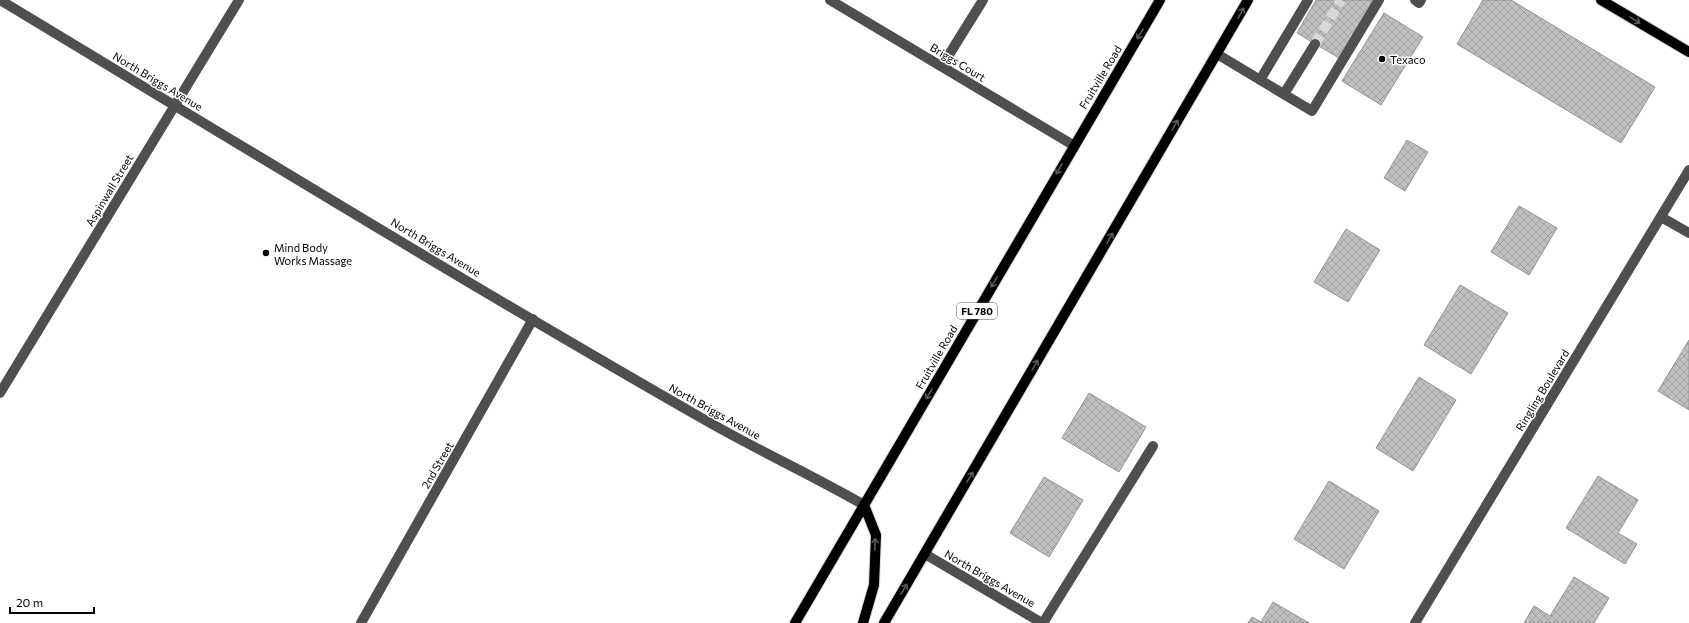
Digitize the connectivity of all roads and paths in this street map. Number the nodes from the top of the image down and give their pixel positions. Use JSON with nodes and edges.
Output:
{"nodes":[{"id":1,"x":0,"y":0,"type":"edge"},
{"id":2,"x":239,"y":0,"type":"edge"},
{"id":3,"x":830,"y":0,"type":"edge"},
{"id":4,"x":983,"y":0,"type":"edge"},
{"id":5,"x":1160,"y":0,"type":"edge"},
{"id":6,"x":1248,"y":0,"type":"edge"},
{"id":7,"x":1308,"y":0,"type":"edge"},
{"id":8,"x":1379,"y":0,"type":"edge"},
{"id":9,"x":1415,"y":0,"type":"edge"},
{"id":10,"x":1421,"y":0,"type":"edge"},
{"id":11,"x":1601,"y":0,"type":"edge"},
{"id":12,"x":1315,"y":44,"type":"tunnel mouth"},
{"id":13,"x":1689,"y":52,"type":"edge"},
{"id":14,"x":1217,"y":54,"type":"junction"},
{"id":15,"x":942,"y":66,"type":"junction"},
{"id":16,"x":1260,"y":80,"type":"junction"},
{"id":17,"x":1284,"y":94,"type":"junction"},
{"id":18,"x":175,"y":105,"type":"junction"},
{"id":19,"x":1073,"y":145,"type":"junction"},
{"id":20,"x":1689,"y":170,"type":"edge"},
{"id":21,"x":1661,"y":217,"type":"junction"},
{"id":22,"x":1689,"y":233,"type":"edge"},
{"id":23,"x":533,"y":319,"type":"junction"},
{"id":24,"x":0,"y":393,"type":"edge"},
{"id":25,"x":1153,"y":446,"type":"dead end"},
{"id":26,"x":864,"y":505,"type":"junction"},
{"id":27,"x":925,"y":554,"type":"junction"},
{"id":28,"x":361,"y":623,"type":"edge"},
{"id":29,"x":795,"y":623,"type":"edge"},
{"id":30,"x":863,"y":623,"type":"edge"},
{"id":31,"x":884,"y":623,"type":"edge"},
{"id":32,"x":1042,"y":623,"type":"edge"},
{"id":33,"x":1415,"y":623,"type":"edge"}],
"edges":[{"from":1,"to":18,"type":"street","name":"North Briggs Avenue"},
{"from":2,"to":18,"type":"street","name":"Aspinwall Street"},
{"from":3,"to":15,"type":"street","name":"Briggs Court"},
{"from":4,"to":15,"type":"street"},
{"from":5,"to":19,"type":"main road","name":"Fruitville Road","number":"FL 780","one_way":true},
{"from":14,"to":6,"type":"main road","one_way":true},
{"from":7,"to":16,"type":"street"},
{"from":8,"to":17,"type":"street"},
{"from":9,"to":10,"type":"street"},
{"from":11,"to":13,"type":"main road","one_way":true},
{"from":12,"to":17,"type":"street"},
{"from":14,"to":16,"type":"street"},
{"from":27,"to":14,"type":"main road","one_way":true},
{"from":15,"to":19,"type":"street","name":"Briggs Court"},
{"from":16,"to":17,"type":"street"},
{"from":18,"to":23,"type":"street","name":"North Briggs Avenue"},
{"from":18,"to":24,"type":"street","name":"Aspinwall Street"},
{"from":19,"to":26,"type":"main road","name":"Fruitville Road","number":"FL 780","one_way":true},
{"from":20,"to":21,"type":"street","name":"Ringling Boulevard"},
{"from":21,"to":22,"type":"street"},
{"from":21,"to":33,"type":"street","name":"Ringling Boulevard"},
{"from":23,"to":26,"type":"street","name":"North Briggs Avenue"},
{"from":23,"to":28,"type":"street","name":"2nd Street"},
{"from":25,"to":32,"type":"street"},
{"from":26,"to":29,"type":"main road","name":"Fruitville Road","number":"FL 780"},
{"from":30,"to":26,"type":"main road","one_way":true},
{"from":31,"to":27,"type":"main road","one_way":true},
{"from":27,"to":32,"type":"street","name":"North Briggs Avenue"}]}
